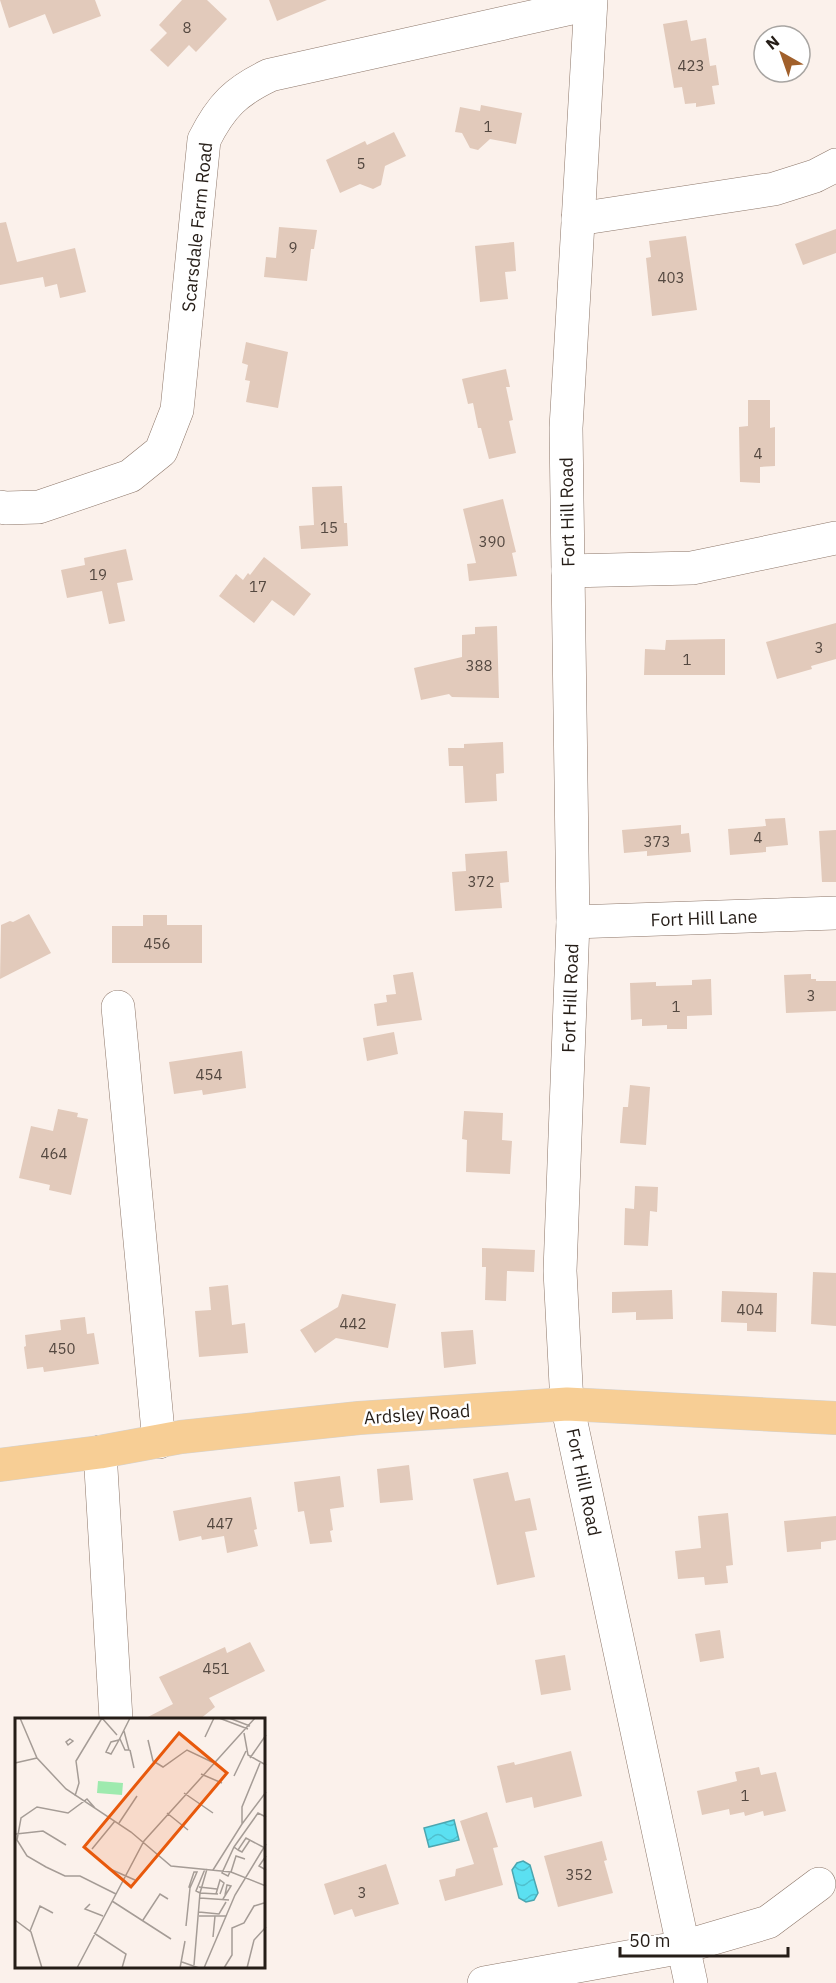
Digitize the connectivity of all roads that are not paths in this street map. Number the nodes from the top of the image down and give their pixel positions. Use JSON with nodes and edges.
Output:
{"nodes":[{"id":1,"x":590,"y":2,"type":"edge"},
{"id":2,"x":836,"y":165,"type":"edge"},
{"id":3,"x":578,"y":219,"type":"junction"},
{"id":4,"x":0,"y":507,"type":"edge"},
{"id":5,"x":836,"y":538,"type":"edge"},
{"id":6,"x":568,"y":572,"type":"junction"},
{"id":7,"x":836,"y":913,"type":"edge"},
{"id":8,"x":573,"y":922,"type":"junction"},
{"id":9,"x":118,"y":1007,"type":"dead end"},
{"id":10,"x":567,"y":1404,"type":"junction"},
{"id":11,"x":836,"y":1418,"type":"edge"},
{"id":12,"x":159,"y":1442,"type":"junction"},
{"id":13,"x":100,"y":1452,"type":"junction"},
{"id":14,"x":0,"y":1465,"type":"edge"},
{"id":15,"x":116,"y":1718,"type":"edge"},
{"id":16,"x":819,"y":1884,"type":"dead end"},
{"id":17,"x":683,"y":1947,"type":"junction"},
{"id":18,"x":484,"y":1983,"type":"edge"},
{"id":19,"x":691,"y":1983,"type":"edge"}],
"edges":[{"from":1,"to":3,"type":"street","name":"Fort Hill Road"},
{"from":1,"to":4,"type":"street","name":"Scarsdale Farm Road"},
{"from":2,"to":3,"type":"street"},
{"from":3,"to":6,"type":"street","name":"Fort Hill Road"},
{"from":5,"to":6,"type":"street"},
{"from":6,"to":8,"type":"street","name":"Fort Hill Road"},
{"from":7,"to":8,"type":"street","name":"Fort Hill Lane"},
{"from":8,"to":10,"type":"street","name":"Fort Hill Road"},
{"from":9,"to":12,"type":"street"},
{"from":10,"to":11,"type":"main road","name":"Ardsley Road"},
{"from":10,"to":12,"type":"main road","name":"Ardsley Road"},
{"from":10,"to":17,"type":"street","name":"Fort Hill Road"},
{"from":12,"to":13,"type":"main road","name":"Ardsley Road"},
{"from":13,"to":14,"type":"main road","name":"Ardsley Road"},
{"from":13,"to":15,"type":"street"},
{"from":16,"to":17,"type":"street"},
{"from":17,"to":18,"type":"street"},
{"from":17,"to":19,"type":"street","name":"Fort Hill Road"}]}
